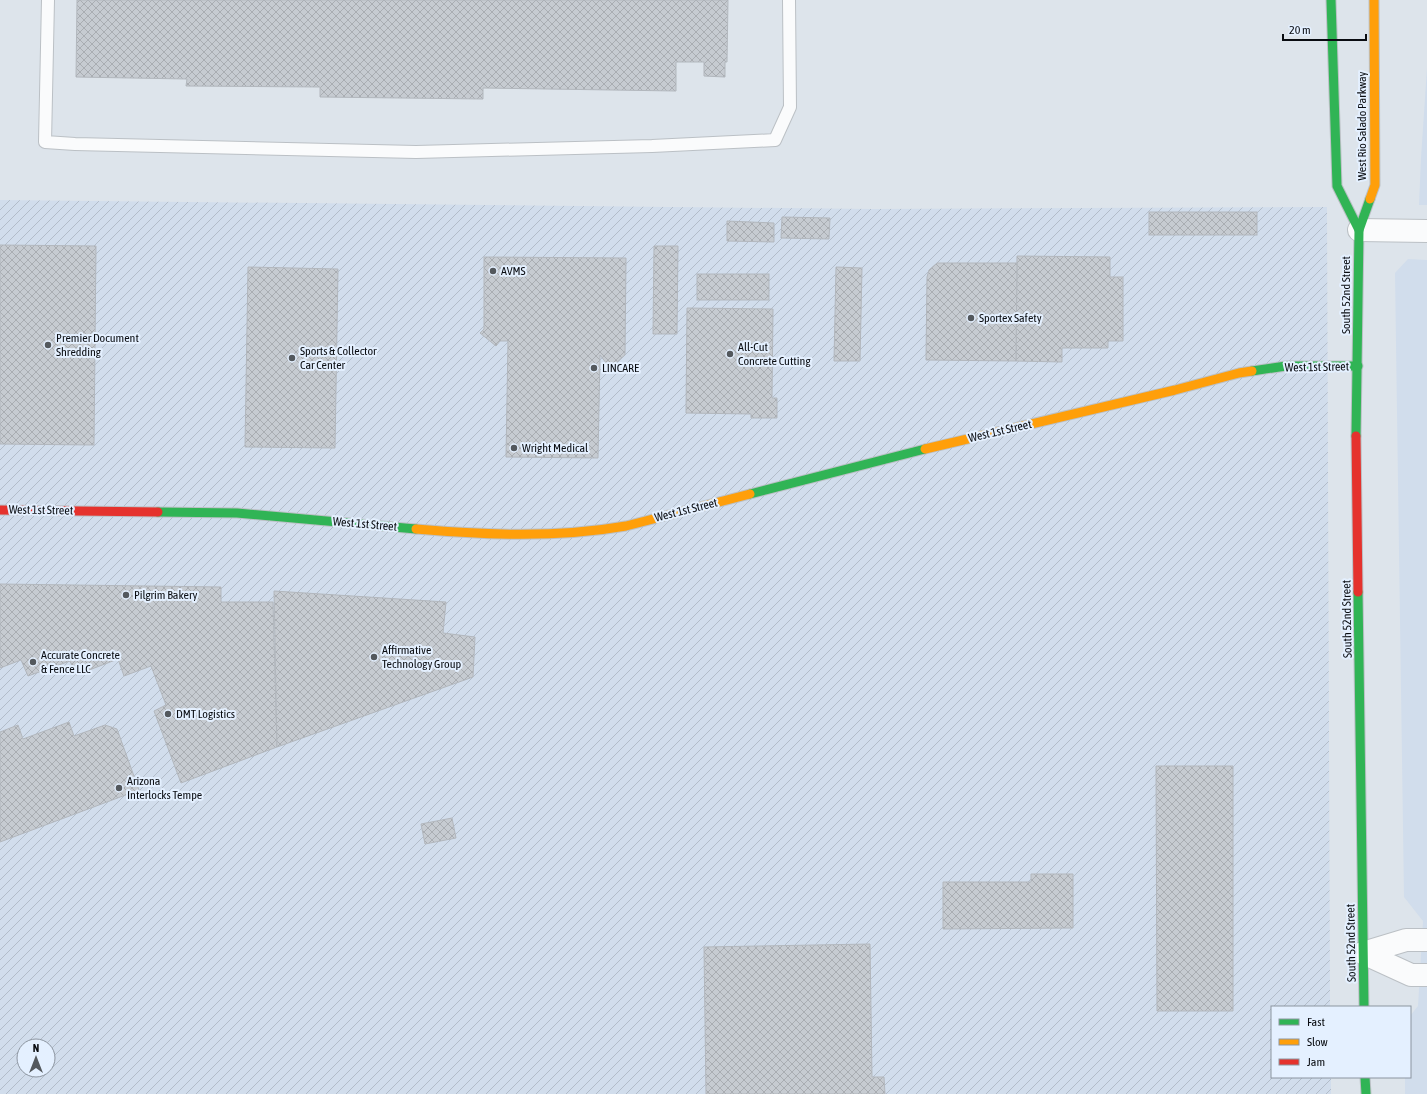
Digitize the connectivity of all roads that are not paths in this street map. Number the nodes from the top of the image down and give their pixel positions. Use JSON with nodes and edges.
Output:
{"nodes":[{"id":1,"x":48,"y":0,"type":"edge"},
{"id":2,"x":789,"y":0,"type":"edge"},
{"id":3,"x":1331,"y":0,"type":"edge"},
{"id":4,"x":1374,"y":0,"type":"edge"},
{"id":5,"x":1359,"y":230,"type":"junction"},
{"id":6,"x":1427,"y":231,"type":"edge"},
{"id":7,"x":1358,"y":366,"type":"junction"},
{"id":8,"x":0,"y":510,"type":"edge"},
{"id":9,"x":1427,"y":940,"type":"edge"},
{"id":10,"x":1363,"y":953,"type":"junction"},
{"id":11,"x":1427,"y":976,"type":"edge"},
{"id":12,"x":1364,"y":1006,"type":"edge"},
{"id":13,"x":1365,"y":1078,"type":"edge"},
{"id":14,"x":1366,"y":1094,"type":"edge"}],
"edges":[{"from":1,"to":2,"type":"lane"},
{"from":3,"to":5,"type":"street"},
{"from":4,"to":5,"type":"street","name":"West Rio Salado Parkway"},
{"from":5,"to":6,"type":"street"},
{"from":5,"to":7,"type":"street","name":"South 52nd Street"},
{"from":7,"to":8,"type":"street","name":"West 1st Street"},
{"from":7,"to":10,"type":"street","name":"South 52nd Street"},
{"from":9,"to":10,"type":"street"},
{"from":10,"to":11,"type":"street"},
{"from":10,"to":12,"type":"street","name":"South 52nd Street"},
{"from":13,"to":14,"type":"street"}]}
